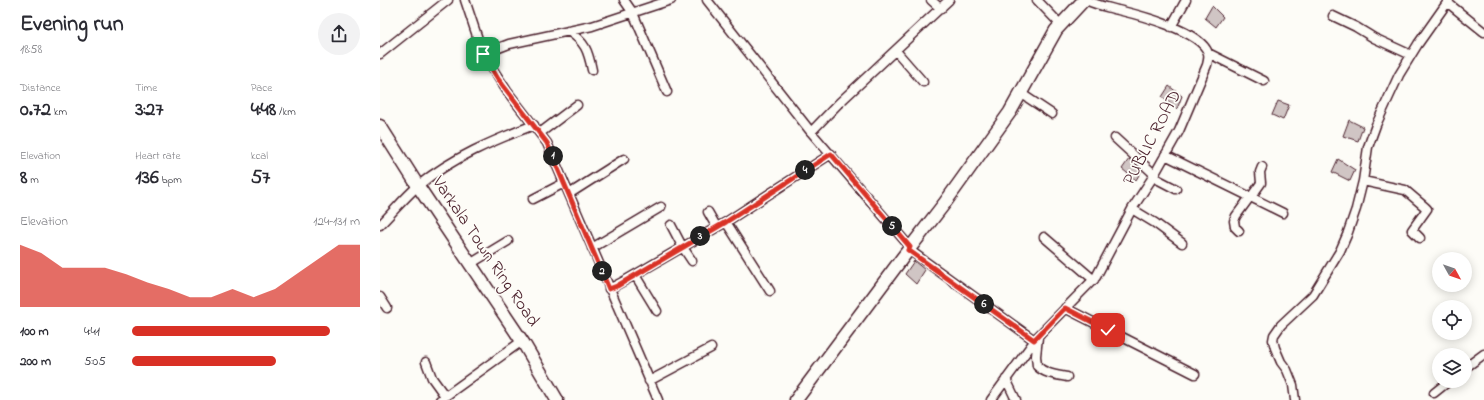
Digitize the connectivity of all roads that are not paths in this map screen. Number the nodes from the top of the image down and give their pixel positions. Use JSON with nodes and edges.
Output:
{"nodes":[{"id":1,"x":448,"y":0,"type":"edge"},
{"id":2,"x":465,"y":0,"type":"edge"},
{"id":3,"x":624,"y":0,"type":"edge"},
{"id":4,"x":671,"y":0,"type":"edge"},
{"id":5,"x":707,"y":0,"type":"edge"},
{"id":6,"x":931,"y":0,"type":"edge"},
{"id":7,"x":949,"y":0,"type":"edge"},
{"id":8,"x":1037,"y":0,"type":"edge"},
{"id":9,"x":1085,"y":0,"type":"edge"},
{"id":10,"x":1186,"y":0,"type":"edge"},
{"id":11,"x":1448,"y":1,"type":"edge"},
{"id":12,"x":941,"y":9,"type":"junction"},
{"id":13,"x":633,"y":13,"type":"junction"},
{"id":14,"x":1333,"y":16,"type":"dead end"},
{"id":15,"x":1061,"y":25,"type":"junction"},
{"id":16,"x":1171,"y":27,"type":"junction"},
{"id":17,"x":568,"y":31,"type":"junction"},
{"id":18,"x":1484,"y":32,"type":"edge"},
{"id":19,"x":896,"y":51,"type":"junction"},
{"id":20,"x":1208,"y":53,"type":"junction"},
{"id":21,"x":380,"y":54,"type":"edge"},
{"id":22,"x":483,"y":54,"type":"junction"},
{"id":23,"x":1411,"y":55,"type":"junction"},
{"id":24,"x":592,"y":70,"type":"dead end"},
{"id":25,"x":1264,"y":81,"type":"dead end"},
{"id":26,"x":922,"y":82,"type":"dead end"},
{"id":27,"x":667,"y":92,"type":"dead end"},
{"id":28,"x":1022,"y":94,"type":"junction"},
{"id":29,"x":577,"y":104,"type":"dead end"},
{"id":30,"x":1052,"y":114,"type":"dead end"},
{"id":31,"x":534,"y":125,"type":"junction"},
{"id":32,"x":380,"y":126,"type":"edge"},
{"id":33,"x":811,"y":132,"type":"junction"},
{"id":34,"x":540,"y":133,"type":"junction"},
{"id":35,"x":1115,"y":138,"type":"dead end"},
{"id":36,"x":831,"y":154,"type":"junction"},
{"id":37,"x":1166,"y":155,"type":"junction"},
{"id":38,"x":624,"y":159,"type":"dead end"},
{"id":39,"x":1262,"y":167,"type":"dead end"},
{"id":40,"x":1152,"y":177,"type":"junction"},
{"id":41,"x":1363,"y":181,"type":"junction"},
{"id":42,"x":564,"y":183,"type":"junction"},
{"id":43,"x":418,"y":186,"type":"junction"},
{"id":44,"x":1173,"y":190,"type":"dead end"},
{"id":45,"x":568,"y":194,"type":"junction"},
{"id":46,"x":1251,"y":197,"type":"junction"},
{"id":47,"x":533,"y":199,"type":"dead end"},
{"id":48,"x":661,"y":207,"type":"dead end"},
{"id":49,"x":1132,"y":209,"type":"junction"},
{"id":50,"x":708,"y":212,"type":"dead end"},
{"id":51,"x":1283,"y":213,"type":"dead end"},
{"id":52,"x":726,"y":222,"type":"junction"},
{"id":53,"x":380,"y":225,"type":"edge"},
{"id":54,"x":671,"y":225,"type":"dead end"},
{"id":55,"x":716,"y":226,"type":"junction"},
{"id":56,"x":1239,"y":231,"type":"dead end"},
{"id":57,"x":1044,"y":237,"type":"dead end"},
{"id":58,"x":1420,"y":238,"type":"dead end"},
{"id":59,"x":508,"y":241,"type":"dead end"},
{"id":60,"x":1182,"y":243,"type":"dead end"},
{"id":61,"x":682,"y":246,"type":"junction"},
{"id":62,"x":592,"y":248,"type":"junction"},
{"id":63,"x":909,"y":248,"type":"junction"},
{"id":64,"x":692,"y":260,"type":"dead end"},
{"id":65,"x":470,"y":264,"type":"junction"},
{"id":66,"x":635,"y":275,"type":"junction"},
{"id":67,"x":1094,"y":280,"type":"junction"},
{"id":68,"x":609,"y":289,"type":"junction"},
{"id":69,"x":770,"y":291,"type":"dead end"},
{"id":70,"x":380,"y":297,"type":"edge"},
{"id":71,"x":387,"y":308,"type":"dead end"},
{"id":72,"x":1065,"y":308,"type":"junction"},
{"id":73,"x":657,"y":311,"type":"dead end"},
{"id":74,"x":1036,"y":338,"type":"junction"},
{"id":75,"x":522,"y":341,"type":"junction"},
{"id":76,"x":711,"y":348,"type":"dead end"},
{"id":77,"x":1484,"y":354,"type":"edge"},
{"id":78,"x":426,"y":362,"type":"dead end"},
{"id":79,"x":1472,"y":363,"type":"edge"},
{"id":80,"x":1195,"y":374,"type":"dead end"},
{"id":81,"x":1068,"y":377,"type":"dead end"},
{"id":82,"x":1006,"y":380,"type":"junction"},
{"id":83,"x":649,"y":381,"type":"junction"},
{"id":84,"x":1440,"y":388,"type":"edge"},
{"id":85,"x":1434,"y":393,"type":"dead end"},
{"id":86,"x":443,"y":398,"type":"edge"},
{"id":87,"x":557,"y":400,"type":"edge"},
{"id":88,"x":658,"y":400,"type":"edge"},
{"id":89,"x":796,"y":400,"type":"edge"},
{"id":90,"x":991,"y":400,"type":"edge"},
{"id":91,"x":1016,"y":400,"type":"edge"},
{"id":92,"x":1295,"y":400,"type":"edge"}],
"edges":[{"from":1,"to":21,"type":"street"},
{"from":2,"to":22,"type":"street"},
{"from":3,"to":13,"type":"street"},
{"from":4,"to":13,"type":"street"},
{"from":5,"to":33,"type":"street"},
{"from":6,"to":12,"type":"street"},
{"from":7,"to":12,"type":"street"},
{"from":8,"to":15,"type":"street"},
{"from":9,"to":15,"type":"main road"},
{"from":9,"to":16,"type":"street"},
{"from":10,"to":16,"type":"street"},
{"from":11,"to":18,"type":"street"},
{"from":11,"to":23,"type":"street"},
{"from":12,"to":19,"type":"street"},
{"from":13,"to":17,"type":"street"},
{"from":13,"to":27,"type":"street"},
{"from":14,"to":23,"type":"street"},
{"from":15,"to":28,"type":"main road"},
{"from":16,"to":20,"type":"street"},
{"from":17,"to":22,"type":"street"},
{"from":17,"to":24,"type":"street"},
{"from":19,"to":26,"type":"street"},
{"from":19,"to":33,"type":"street"},
{"from":20,"to":25,"type":"street"},
{"from":20,"to":37,"type":"street","name":"PUBLIC ROAD"},
{"from":22,"to":31,"type":"street"},
{"from":23,"to":41,"type":"street"},
{"from":28,"to":30,"type":"street"},
{"from":28,"to":63,"type":"main road"},
{"from":29,"to":34,"type":"street"},
{"from":31,"to":34,"type":"street"},
{"from":31,"to":43,"type":"street"},
{"from":32,"to":43,"type":"main road","name":"Varkala Town Ring Road"},
{"from":33,"to":36,"type":"street"},
{"from":34,"to":42,"type":"street"},
{"from":35,"to":40,"type":"street"},
{"from":36,"to":52,"type":"street"},
{"from":36,"to":63,"type":"street"},
{"from":37,"to":40,"type":"street","name":"PUBLIC ROAD"},
{"from":37,"to":46,"type":"street"},
{"from":38,"to":45,"type":"street"},
{"from":39,"to":46,"type":"street"},
{"from":40,"to":44,"type":"street"},
{"from":40,"to":49,"type":"street","name":"PUBLIC ROAD"},
{"from":41,"to":58,"type":"street"},
{"from":41,"to":92,"type":"street"},
{"from":42,"to":45,"type":"street"},
{"from":42,"to":47,"type":"street"},
{"from":43,"to":53,"type":"street"},
{"from":43,"to":65,"type":"main road","name":"Varkala Town Ring Road"},
{"from":45,"to":62,"type":"street"},
{"from":46,"to":51,"type":"street"},
{"from":46,"to":56,"type":"street"},
{"from":48,"to":62,"type":"street"},
{"from":49,"to":60,"type":"street"},
{"from":49,"to":67,"type":"street","name":"PUBLIC ROAD"},
{"from":50,"to":55,"type":"street"},
{"from":52,"to":55,"type":"street"},
{"from":52,"to":69,"type":"street"},
{"from":54,"to":61,"type":"street"},
{"from":55,"to":61,"type":"street"},
{"from":57,"to":67,"type":"street"},
{"from":59,"to":65,"type":"street"},
{"from":61,"to":64,"type":"street"},
{"from":61,"to":66,"type":"street"},
{"from":62,"to":68,"type":"street"},
{"from":63,"to":74,"type":"street"},
{"from":63,"to":89,"type":"main road"},
{"from":65,"to":75,"type":"main road","name":"Varkala Town Ring Road"},
{"from":66,"to":68,"type":"street"},
{"from":66,"to":73,"type":"street"},
{"from":67,"to":72,"type":"street","name":"PUBLIC ROAD"},
{"from":68,"to":83,"type":"street"},
{"from":70,"to":71,"type":"street"},
{"from":72,"to":74,"type":"street","name":"PUBLIC ROAD"},
{"from":72,"to":80,"type":"street"},
{"from":74,"to":81,"type":"street"},
{"from":74,"to":82,"type":"street","name":"PUBLIC ROAD"},
{"from":75,"to":86,"type":"street"},
{"from":75,"to":87,"type":"main road","name":"Varkala Town Ring Road"},
{"from":76,"to":83,"type":"street"},
{"from":77,"to":79,"type":"street"},
{"from":78,"to":86,"type":"street"},
{"from":82,"to":90,"type":"street","name":"PUBLIC ROAD"},
{"from":82,"to":91,"type":"street"},
{"from":83,"to":88,"type":"street"},
{"from":84,"to":85,"type":"street"}]}
